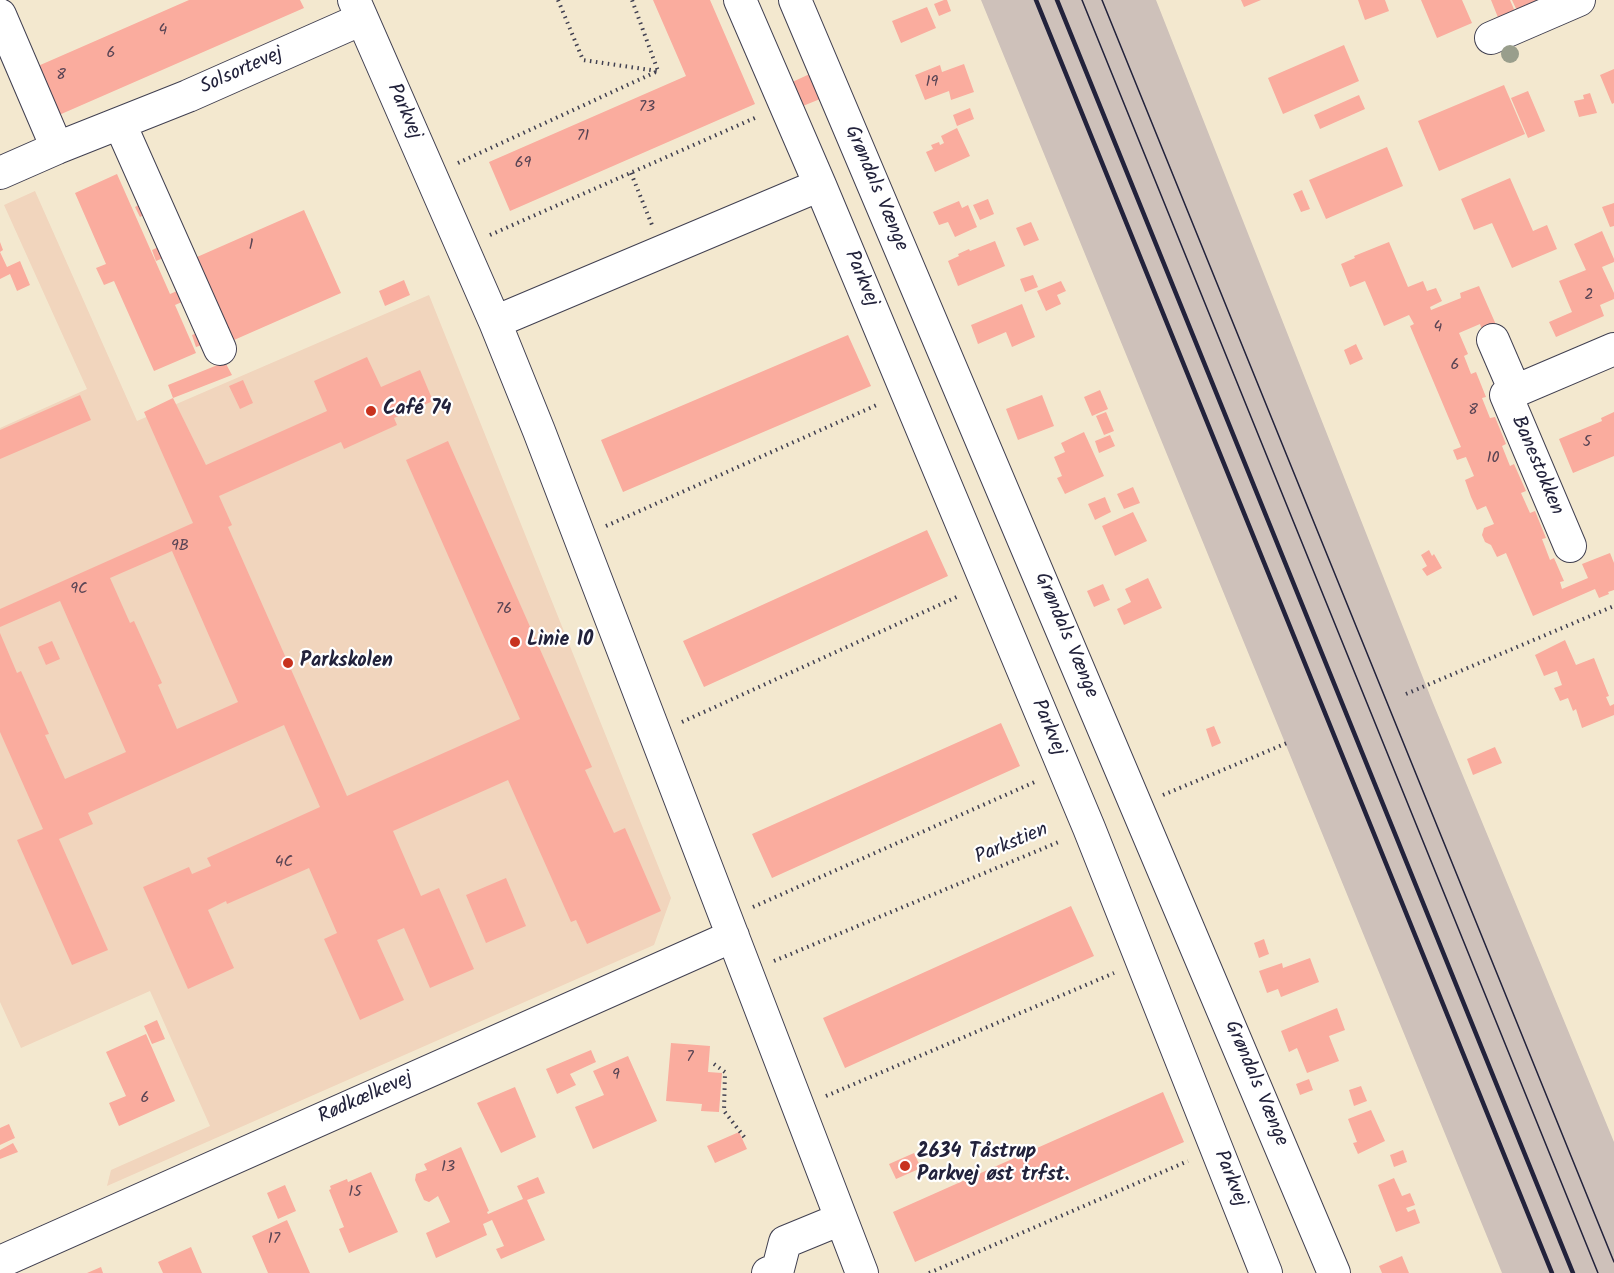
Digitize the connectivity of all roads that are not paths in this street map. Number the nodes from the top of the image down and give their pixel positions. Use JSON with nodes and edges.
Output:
{"nodes":[{"id":1,"x":740,"y":0,"type":"edge"},
{"id":2,"x":795,"y":0,"type":"edge"},
{"id":3,"x":1579,"y":0,"type":"edge"},
{"id":4,"x":358,"y":10,"type":"edge"},
{"id":5,"x":0,"y":15,"type":"edge"},
{"id":6,"x":1491,"y":38,"type":"dead end"},
{"id":7,"x":120,"y":124,"type":"junction"},
{"id":8,"x":57,"y":148,"type":"junction"},
{"id":9,"x":0,"y":173,"type":"edge"},
{"id":10,"x":820,"y":185,"type":"junction"},
{"id":11,"x":495,"y":322,"type":"junction"},
{"id":12,"x":1493,"y":340,"type":"dead end"},
{"id":13,"x":220,"y":349,"type":"dead end"},
{"id":14,"x":1614,"y":349,"type":"edge"},
{"id":15,"x":1515,"y":391,"type":"junction"},
{"id":16,"x":1570,"y":546,"type":"dead end"},
{"id":17,"x":730,"y":928,"type":"junction"},
{"id":18,"x":841,"y":1219,"type":"junction"},
{"id":19,"x":0,"y":1262,"type":"edge"},
{"id":20,"x":768,"y":1273,"type":"edge"},
{"id":21,"x":862,"y":1273,"type":"edge"},
{"id":22,"x":1266,"y":1273,"type":"edge"},
{"id":23,"x":1335,"y":1273,"type":"edge"}],
"edges":[{"from":1,"to":10,"type":"street","name":"Parkvej"},
{"from":2,"to":23,"type":"street","name":"Grøndals Vænge"},
{"from":3,"to":6,"type":"street"},
{"from":4,"to":7,"type":"street","name":"Solsortevej"},
{"from":4,"to":11,"type":"street","name":"Parkvej"},
{"from":5,"to":8,"type":"street"},
{"from":7,"to":8,"type":"street","name":"Solsortevej"},
{"from":7,"to":13,"type":"street"},
{"from":8,"to":9,"type":"street","name":"Solsortevej"},
{"from":10,"to":11,"type":"street"},
{"from":10,"to":22,"type":"street","name":"Parkvej"},
{"from":11,"to":17,"type":"street","name":"Parkvej"},
{"from":12,"to":15,"type":"street","name":"Banestokken"},
{"from":14,"to":15,"type":"street","name":"Banestokken"},
{"from":15,"to":16,"type":"street","name":"Banestokken"},
{"from":17,"to":18,"type":"street","name":"Parkvej"},
{"from":17,"to":19,"type":"street","name":"Rødkælkevej"},
{"from":18,"to":20,"type":"street"},
{"from":18,"to":21,"type":"street","name":"Parkvej"}]}
